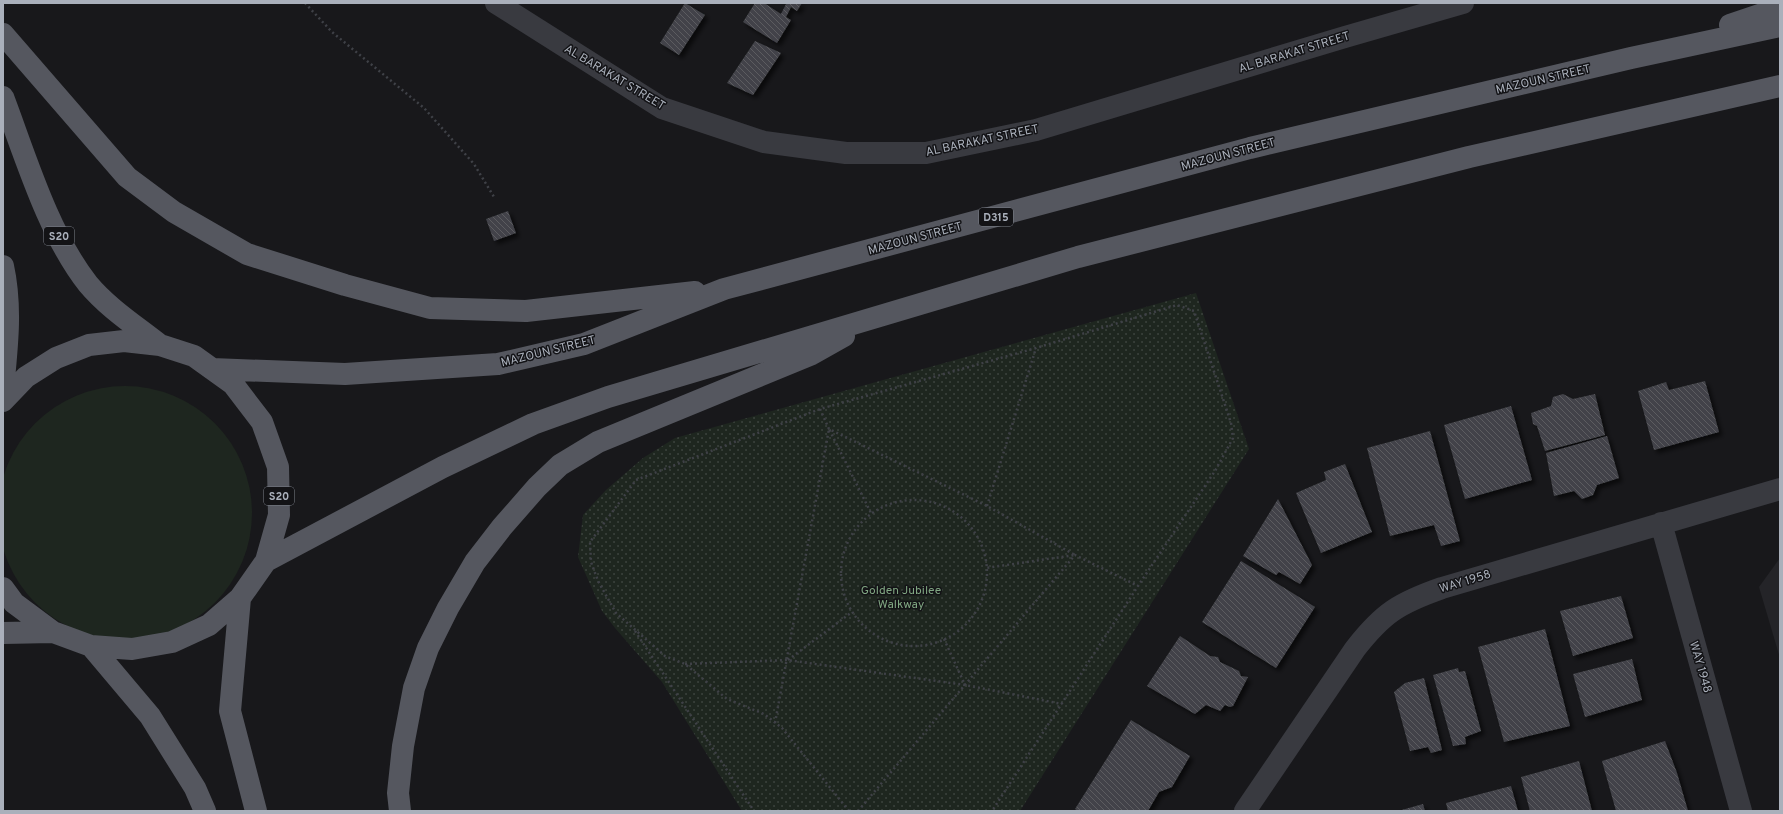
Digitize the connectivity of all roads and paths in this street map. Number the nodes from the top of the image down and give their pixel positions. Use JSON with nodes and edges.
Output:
{"nodes":[{"id":1,"x":305,"y":3,"type":"edge"},
{"id":2,"x":496,"y":3,"type":"edge"},
{"id":3,"x":1463,"y":3,"type":"edge"},
{"id":4,"x":1780,"y":8,"type":"edge"},
{"id":5,"x":1780,"y":26,"type":"edge"},
{"id":6,"x":3,"y":34,"type":"edge"},
{"id":7,"x":1631,"y":58,"type":"junction"},
{"id":8,"x":1780,"y":86,"type":"edge"},
{"id":9,"x":3,"y":97,"type":"edge"},
{"id":10,"x":494,"y":197,"type":"dead end"},
{"id":11,"x":3,"y":266,"type":"edge"},
{"id":12,"x":724,"y":288,"type":"junction"},
{"id":13,"x":881,"y":316,"type":"junction"},
{"id":14,"x":160,"y":345,"type":"junction"},
{"id":15,"x":1036,"y":348,"type":"junction"},
{"id":16,"x":212,"y":369,"type":"junction"},
{"id":17,"x":3,"y":389,"type":"edge"},
{"id":18,"x":3,"y":402,"type":"edge"},
{"id":19,"x":820,"y":409,"type":"junction"},
{"id":20,"x":829,"y":429,"type":"junction"},
{"id":21,"x":1780,"y":489,"type":"edge"},
{"id":22,"x":987,"y":506,"type":"junction"},
{"id":23,"x":872,"y":515,"type":"junction"},
{"id":24,"x":1661,"y":523,"type":"junction"},
{"id":25,"x":1075,"y":555,"type":"junction"},
{"id":26,"x":266,"y":561,"type":"junction"},
{"id":27,"x":986,"y":568,"type":"junction"},
{"id":28,"x":1138,"y":586,"type":"junction"},
{"id":29,"x":3,"y":588,"type":"edge"},
{"id":30,"x":240,"y":598,"type":"junction"},
{"id":31,"x":852,"y":612,"type":"junction"},
{"id":32,"x":632,"y":627,"type":"junction"},
{"id":33,"x":53,"y":632,"type":"junction"},
{"id":34,"x":3,"y":633,"type":"edge"},
{"id":35,"x":944,"y":640,"type":"junction"},
{"id":36,"x":91,"y":646,"type":"junction"},
{"id":37,"x":787,"y":660,"type":"junction"},
{"id":38,"x":685,"y":664,"type":"junction"},
{"id":39,"x":965,"y":685,"type":"junction"},
{"id":40,"x":1062,"y":704,"type":"junction"},
{"id":41,"x":775,"y":723,"type":"junction"},
{"id":42,"x":205,"y":811,"type":"edge"},
{"id":43,"x":256,"y":811,"type":"edge"},
{"id":44,"x":400,"y":811,"type":"edge"},
{"id":45,"x":754,"y":811,"type":"edge"},
{"id":46,"x":849,"y":811,"type":"edge"},
{"id":47,"x":858,"y":811,"type":"edge"},
{"id":48,"x":992,"y":811,"type":"edge"},
{"id":49,"x":1245,"y":811,"type":"edge"},
{"id":50,"x":1741,"y":811,"type":"edge"}],
"edges":[{"from":1,"to":10,"type":"path"},
{"from":2,"to":3,"type":"street","name":"AL BARAKAT STREET"},
{"from":4,"to":7,"type":"main road"},
{"from":5,"to":7,"type":"main road","name":"MAZOUN STREET","number":"D315"},
{"from":6,"to":12,"type":"main road"},
{"from":7,"to":12,"type":"main road","name":"MAZOUN STREET","number":"D315"},
{"from":8,"to":13,"type":"main road"},
{"from":9,"to":14,"type":"main road","number":"S20"},
{"from":11,"to":17,"type":"main road"},
{"from":12,"to":16,"type":"main road","name":"MAZOUN STREET","number":"D315"},
{"from":13,"to":26,"type":"main road"},
{"from":13,"to":44,"type":"main road"},
{"from":14,"to":16,"type":"main road","number":"S20"},
{"from":14,"to":18,"type":"main road","number":"S20"},
{"from":15,"to":19,"type":"path"},
{"from":15,"to":22,"type":"path"},
{"from":15,"to":28,"type":"path"},
{"from":16,"to":26,"type":"main road","number":"S20"},
{"from":19,"to":20,"type":"path"},
{"from":19,"to":32,"type":"path"},
{"from":20,"to":22,"type":"path"},
{"from":20,"to":23,"type":"path"},
{"from":20,"to":37,"type":"path"},
{"from":21,"to":24,"type":"street","name":"WAY 1958"},
{"from":22,"to":25,"type":"path"},
{"from":23,"to":27,"type":"path"},
{"from":23,"to":31,"type":"path"},
{"from":24,"to":49,"type":"street","name":"WAY 1958"},
{"from":24,"to":50,"type":"street","name":"WAY 1948"},
{"from":25,"to":27,"type":"path"},
{"from":25,"to":28,"type":"path"},
{"from":25,"to":39,"type":"path"},
{"from":26,"to":30,"type":"main road","number":"S20"},
{"from":27,"to":35,"type":"path"},
{"from":28,"to":40,"type":"path"},
{"from":29,"to":33,"type":"main road","number":"S20"},
{"from":30,"to":36,"type":"main road","number":"S20"},
{"from":30,"to":43,"type":"main road"},
{"from":31,"to":35,"type":"path"},
{"from":31,"to":37,"type":"path"},
{"from":32,"to":38,"type":"path"},
{"from":32,"to":45,"type":"path"},
{"from":33,"to":34,"type":"main road"},
{"from":33,"to":36,"type":"main road","number":"S20"},
{"from":35,"to":39,"type":"path"},
{"from":36,"to":42,"type":"main road","number":"S20"},
{"from":37,"to":38,"type":"path"},
{"from":37,"to":39,"type":"path"},
{"from":37,"to":41,"type":"path"},
{"from":38,"to":41,"type":"path"},
{"from":39,"to":40,"type":"path"},
{"from":39,"to":47,"type":"path"},
{"from":40,"to":48,"type":"path"},
{"from":41,"to":46,"type":"path"}]}
